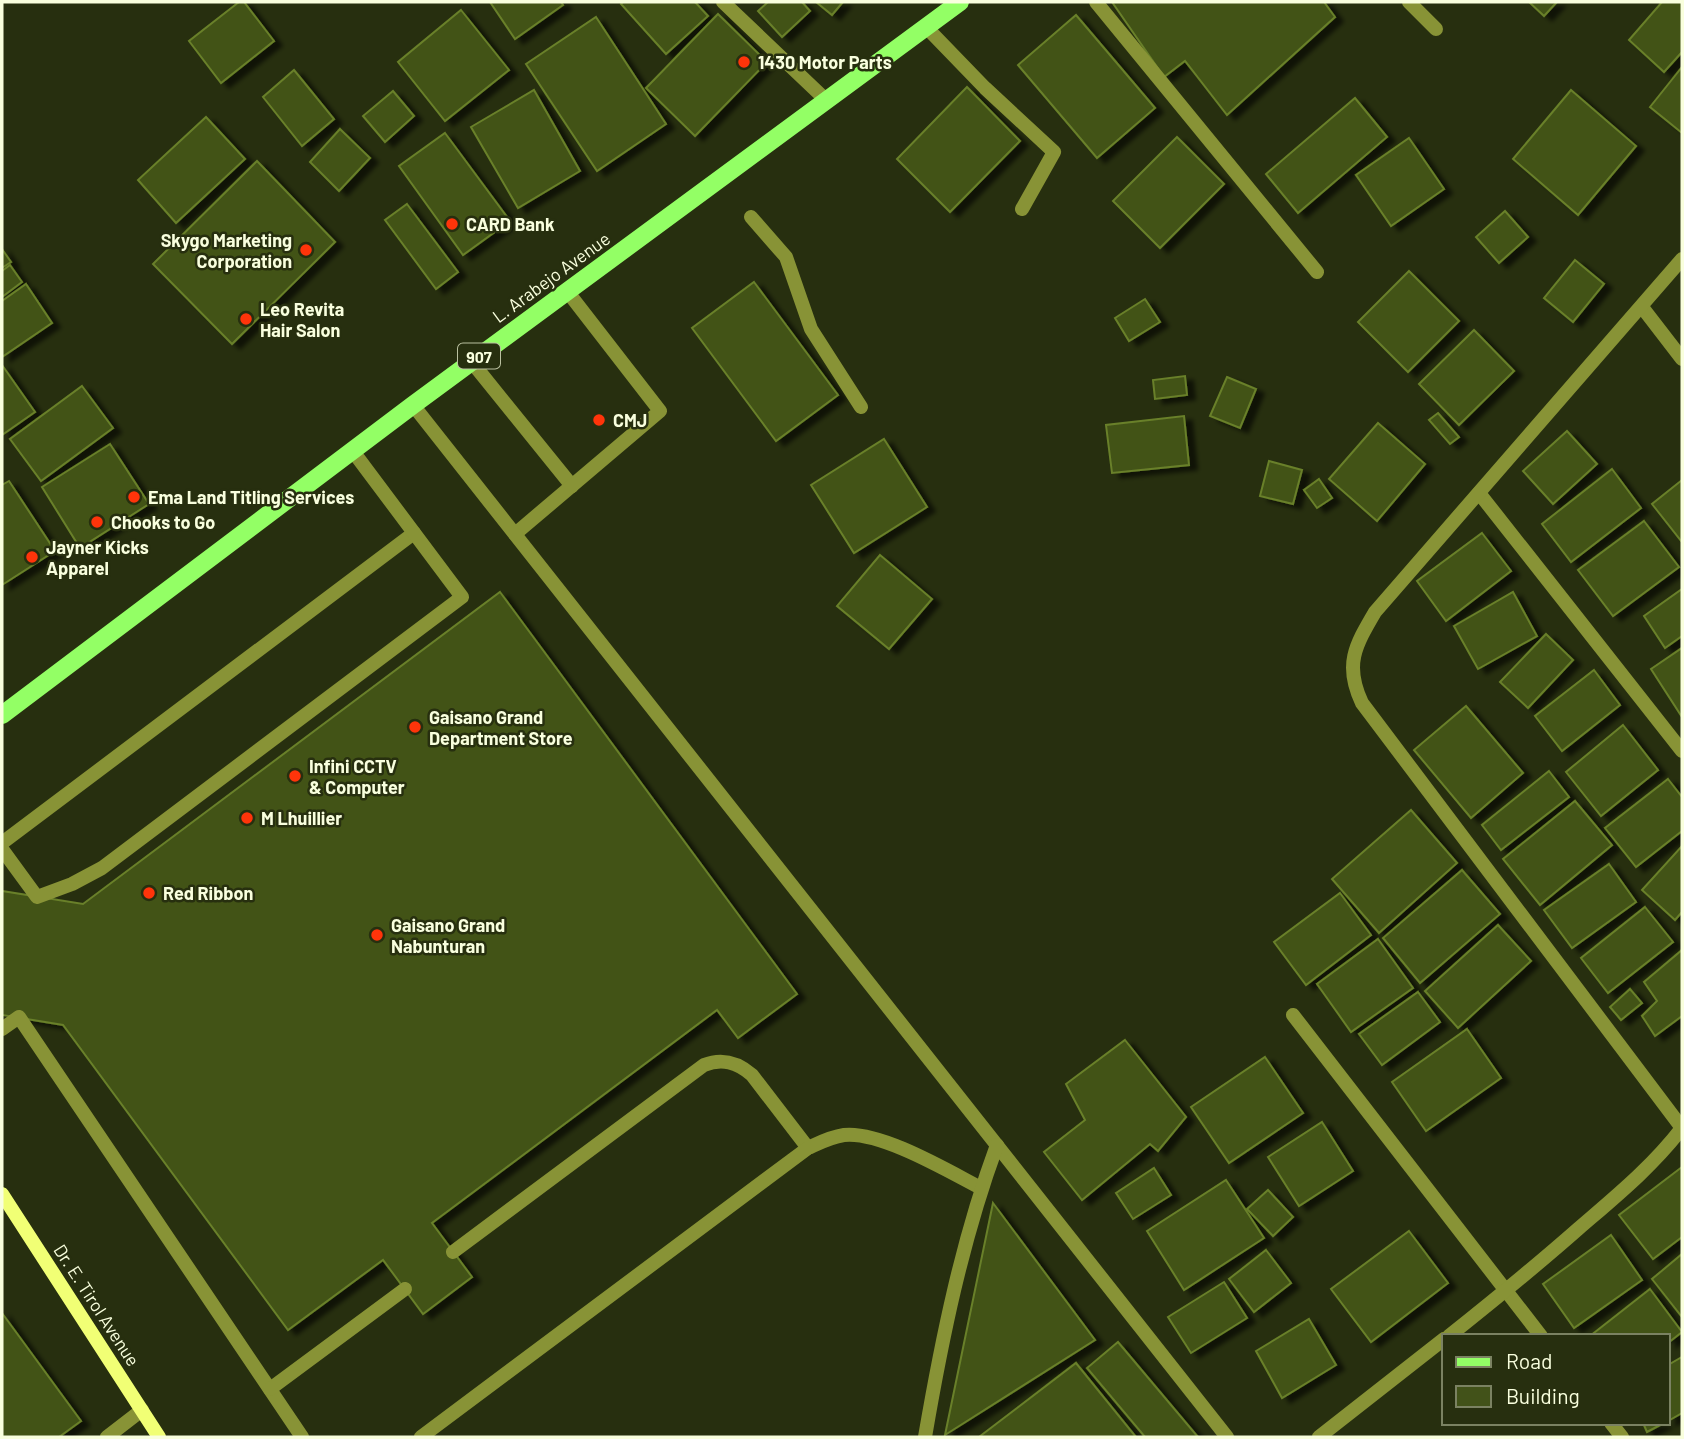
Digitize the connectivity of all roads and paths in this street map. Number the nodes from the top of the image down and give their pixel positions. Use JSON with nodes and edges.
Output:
{"nodes":[{"id":1,"x":723,"y":2,"type":"edge"},
{"id":2,"x":960,"y":2,"type":"edge"},
{"id":3,"x":1096,"y":2,"type":"edge"},
{"id":4,"x":1409,"y":2,"type":"edge"},
{"id":5,"x":926,"y":27,"type":"junction"},
{"id":6,"x":1436,"y":29,"type":"dead end"},
{"id":7,"x":826,"y":100,"type":"junction"},
{"id":8,"x":1022,"y":209,"type":"dead end"},
{"id":9,"x":751,"y":217,"type":"dead end"},
{"id":10,"x":1682,"y":259,"type":"edge"},
{"id":11,"x":1317,"y":272,"type":"dead end"},
{"id":12,"x":567,"y":291,"type":"junction"},
{"id":13,"x":1642,"y":307,"type":"junction"},
{"id":14,"x":1682,"y":359,"type":"edge"},
{"id":15,"x":471,"y":361,"type":"junction"},
{"id":16,"x":413,"y":405,"type":"junction"},
{"id":17,"x":861,"y":407,"type":"dead end"},
{"id":18,"x":352,"y":450,"type":"junction"},
{"id":19,"x":572,"y":486,"type":"junction"},
{"id":20,"x":1479,"y":493,"type":"junction"},
{"id":21,"x":414,"y":533,"type":"junction"},
{"id":22,"x":515,"y":534,"type":"junction"},
{"id":23,"x":2,"y":715,"type":"edge"},
{"id":24,"x":1682,"y":751,"type":"edge"},
{"id":25,"x":2,"y":843,"type":"edge"},
{"id":26,"x":2,"y":849,"type":"edge"},
{"id":27,"x":1293,"y":1015,"type":"dead end"},
{"id":28,"x":2,"y":1029,"type":"edge"},
{"id":29,"x":997,"y":1145,"type":"junction"},
{"id":30,"x":808,"y":1148,"type":"junction"},
{"id":31,"x":981,"y":1188,"type":"junction"},
{"id":32,"x":2,"y":1194,"type":"edge"},
{"id":33,"x":453,"y":1252,"type":"dead end"},
{"id":34,"x":405,"y":1289,"type":"dead end"},
{"id":35,"x":1506,"y":1292,"type":"junction"},
{"id":36,"x":1452,"y":1334,"type":"edge"},
{"id":37,"x":1539,"y":1334,"type":"edge"},
{"id":38,"x":1442,"y":1341,"type":"edge"},
{"id":39,"x":270,"y":1390,"type":"junction"},
{"id":40,"x":142,"y":1410,"type":"junction"},
{"id":41,"x":107,"y":1437,"type":"edge"},
{"id":42,"x":159,"y":1437,"type":"edge"},
{"id":43,"x":302,"y":1437,"type":"edge"},
{"id":44,"x":421,"y":1437,"type":"edge"},
{"id":45,"x":925,"y":1437,"type":"edge"},
{"id":46,"x":1227,"y":1437,"type":"edge"},
{"id":47,"x":1319,"y":1437,"type":"edge"}],
"edges":[{"from":1,"to":7,"type":"street"},
{"from":2,"to":5,"type":"main road","name":"L. Arabejo Avenue","number":"907"},
{"from":3,"to":11,"type":"street"},
{"from":4,"to":6,"type":"street"},
{"from":5,"to":7,"type":"main road","name":"L. Arabejo Avenue","number":"907"},
{"from":5,"to":8,"type":"street"},
{"from":7,"to":12,"type":"main road","name":"L. Arabejo Avenue","number":"907"},
{"from":9,"to":17,"type":"street"},
{"from":10,"to":13,"type":"street"},
{"from":12,"to":15,"type":"main road","name":"L. Arabejo Avenue","number":"907"},
{"from":12,"to":19,"type":"street"},
{"from":13,"to":14,"type":"street"},
{"from":13,"to":20,"type":"street"},
{"from":15,"to":16,"type":"main road","name":"L. Arabejo Avenue","number":"907"},
{"from":15,"to":19,"type":"street"},
{"from":16,"to":18,"type":"main road","name":"L. Arabejo Avenue","number":"907"},
{"from":16,"to":22,"type":"street"},
{"from":18,"to":21,"type":"street"},
{"from":18,"to":23,"type":"main road","name":"L. Arabejo Avenue","number":"907"},
{"from":19,"to":22,"type":"street"},
{"from":20,"to":24,"type":"street"},
{"from":20,"to":35,"type":"street"},
{"from":21,"to":25,"type":"street"},
{"from":21,"to":26,"type":"street"},
{"from":22,"to":29,"type":"street"},
{"from":27,"to":35,"type":"street"},
{"from":28,"to":39,"type":"street"},
{"from":29,"to":31,"type":"street"},
{"from":29,"to":46,"type":"street"},
{"from":30,"to":31,"type":"street"},
{"from":30,"to":33,"type":"street"},
{"from":30,"to":44,"type":"street"},
{"from":31,"to":45,"type":"street"},
{"from":32,"to":40,"type":"main road","name":"Dr. E. Tirol Avenue"},
{"from":34,"to":39,"type":"street"},
{"from":35,"to":36,"type":"street"},
{"from":35,"to":37,"type":"street"},
{"from":38,"to":47,"type":"street"},
{"from":39,"to":43,"type":"street"},
{"from":40,"to":41,"type":"street"},
{"from":40,"to":42,"type":"main road","name":"Dr. E. Tirol Avenue"}]}
